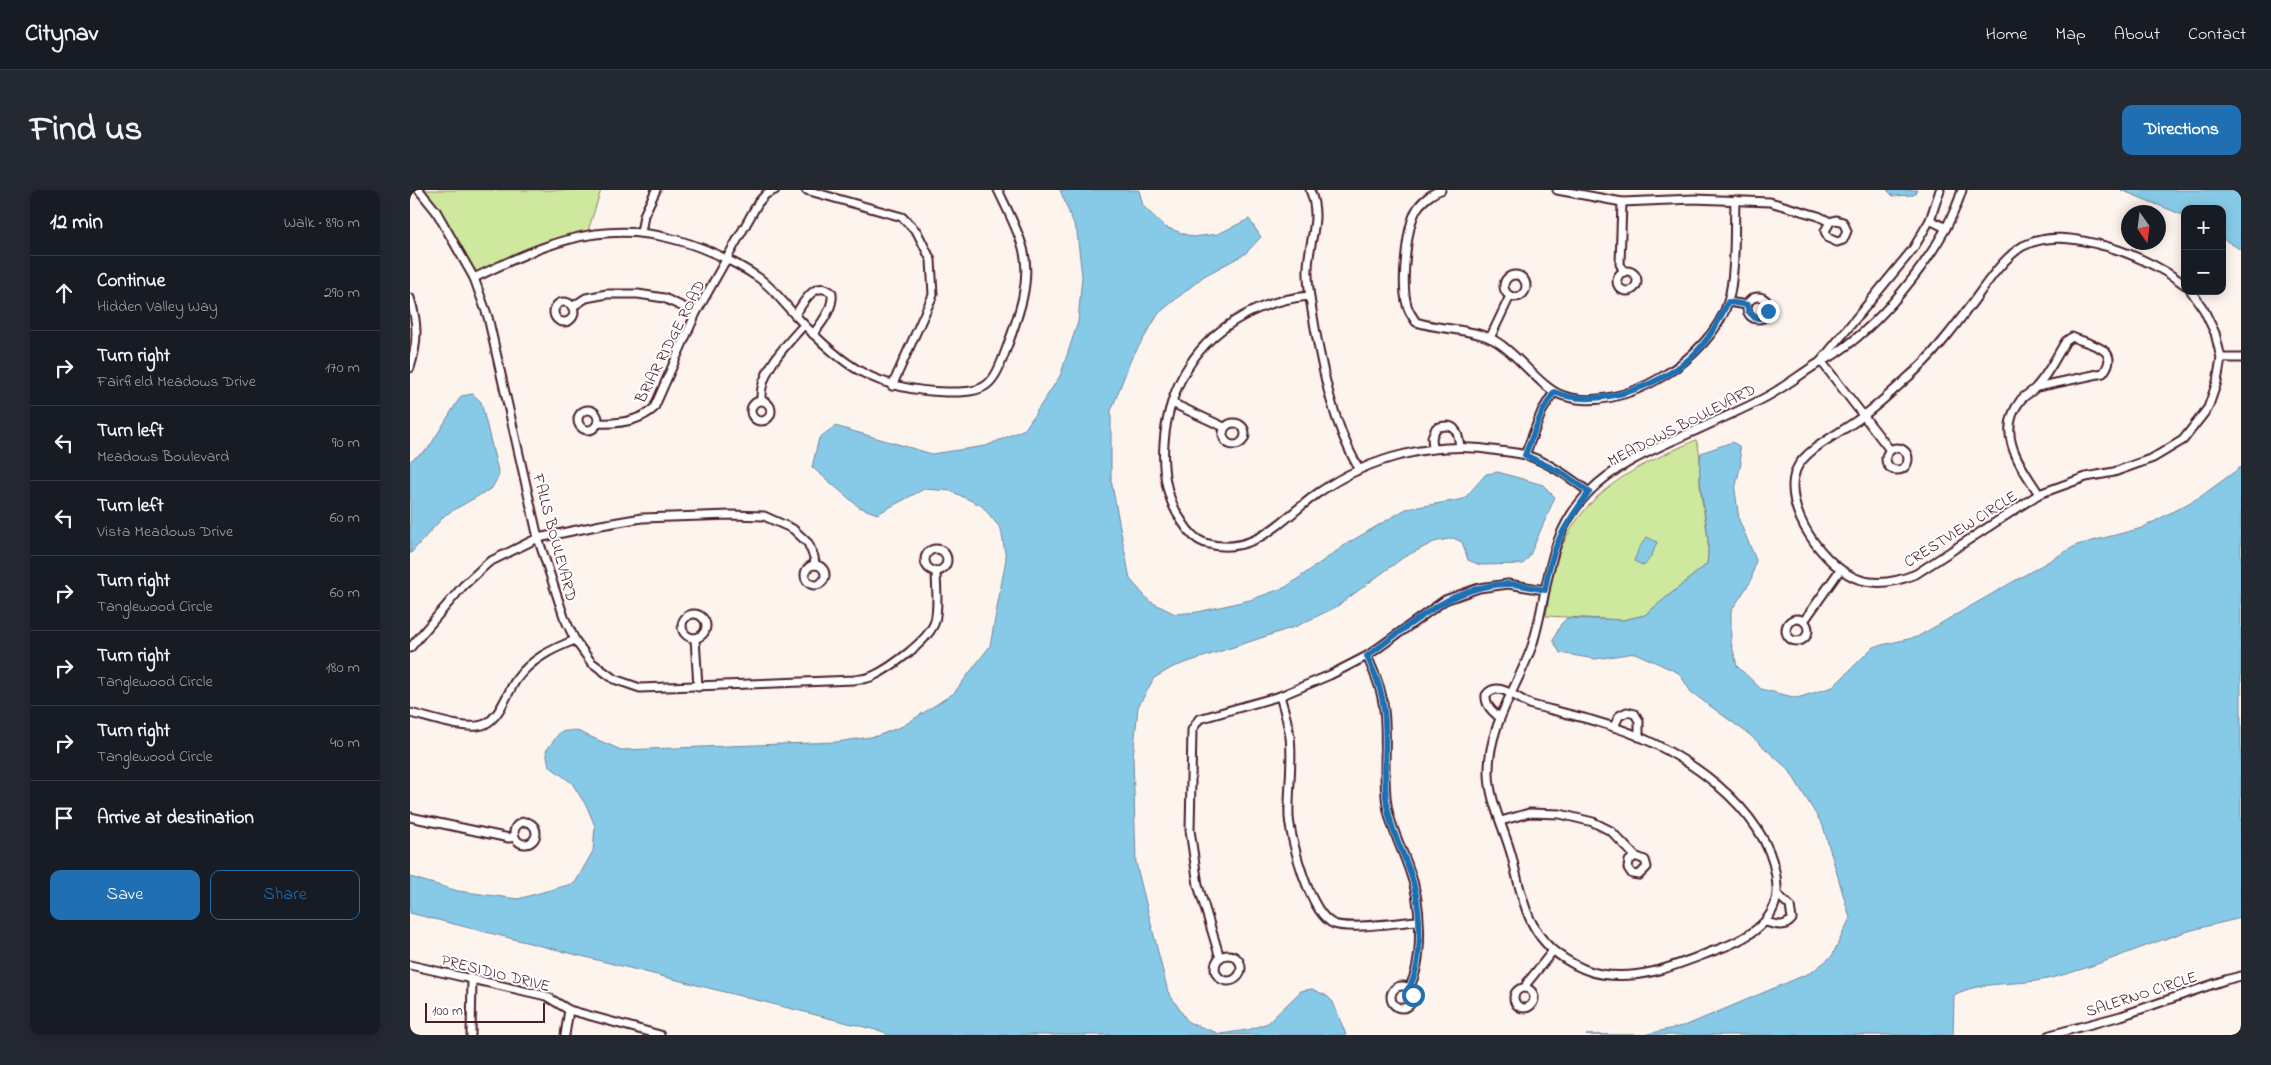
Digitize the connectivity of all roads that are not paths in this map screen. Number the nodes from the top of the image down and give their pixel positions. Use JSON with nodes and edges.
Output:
{"nodes":[{"id":1,"x":419,"y":190,"type":"edge"},
{"id":2,"x":656,"y":190,"type":"edge"},
{"id":3,"x":774,"y":190,"type":"edge"},
{"id":4,"x":806,"y":190,"type":"edge"},
{"id":5,"x":998,"y":190,"type":"edge"},
{"id":6,"x":1310,"y":190,"type":"edge"},
{"id":7,"x":1440,"y":190,"type":"edge"},
{"id":8,"x":1557,"y":190,"type":"edge"},
{"id":9,"x":1940,"y":190,"type":"edge"},
{"id":10,"x":1962,"y":190,"type":"edge"},
{"id":11,"x":1735,"y":200,"type":"junction"},
{"id":12,"x":1622,"y":202,"type":"junction"},
{"id":13,"x":1930,"y":220,"type":"junction"},
{"id":14,"x":1830,"y":222,"type":"dead end"},
{"id":15,"x":1946,"y":228,"type":"junction"},
{"id":16,"x":641,"y":233,"type":"junction"},
{"id":17,"x":727,"y":261,"type":"junction"},
{"id":18,"x":1624,"y":272,"type":"dead end"},
{"id":19,"x":474,"y":278,"type":"junction"},
{"id":20,"x":2181,"y":283,"type":"edge"},
{"id":21,"x":2194,"y":295,"type":"edge"},
{"id":22,"x":1310,"y":296,"type":"junction"},
{"id":23,"x":1510,"y":296,"type":"dead end"},
{"id":24,"x":410,"y":298,"type":"edge"},
{"id":25,"x":1728,"y":302,"type":"junction"},
{"id":26,"x":1748,"y":305,"type":"dead end"},
{"id":27,"x":572,"y":307,"type":"dead end"},
{"id":28,"x":696,"y":313,"type":"junction"},
{"id":29,"x":795,"y":315,"type":"junction"},
{"id":30,"x":804,"y":325,"type":"junction"},
{"id":31,"x":813,"y":334,"type":"junction"},
{"id":32,"x":1490,"y":338,"type":"junction"},
{"id":33,"x":2221,"y":358,"type":"junction"},
{"id":34,"x":2241,"y":358,"type":"edge"},
{"id":35,"x":1821,"y":361,"type":"junction"},
{"id":36,"x":410,"y":368,"type":"edge"},
{"id":37,"x":892,"y":386,"type":"junction"},
{"id":38,"x":2037,"y":387,"type":"junction"},
{"id":39,"x":1554,"y":392,"type":"junction"},
{"id":40,"x":761,"y":400,"type":"dead end"},
{"id":41,"x":1172,"y":403,"type":"junction"},
{"id":42,"x":1864,"y":416,"type":"junction"},
{"id":43,"x":598,"y":423,"type":"dead end"},
{"id":44,"x":1224,"y":427,"type":"dead end"},
{"id":45,"x":1460,"y":447,"type":"junction"},
{"id":46,"x":1433,"y":448,"type":"junction"},
{"id":47,"x":1890,"y":450,"type":"dead end"},
{"id":48,"x":1525,"y":455,"type":"junction"},
{"id":49,"x":1359,"y":469,"type":"junction"},
{"id":50,"x":1589,"y":492,"type":"junction"},
{"id":51,"x":2038,"y":494,"type":"junction"},
{"id":52,"x":538,"y":538,"type":"junction"},
{"id":53,"x":815,"y":565,"type":"dead end"},
{"id":54,"x":1840,"y":570,"type":"junction"},
{"id":55,"x":936,"y":571,"type":"dead end"},
{"id":56,"x":1545,"y":590,"type":"junction"},
{"id":57,"x":1804,"y":620,"type":"dead end"},
{"id":58,"x":695,"y":638,"type":"dead end"},
{"id":59,"x":575,"y":640,"type":"junction"},
{"id":60,"x":410,"y":648,"type":"edge"},
{"id":61,"x":1367,"y":656,"type":"junction"},
{"id":62,"x":698,"y":687,"type":"junction"},
{"id":63,"x":1512,"y":694,"type":"junction"},
{"id":64,"x":1280,"y":696,"type":"junction"},
{"id":65,"x":410,"y":713,"type":"edge"},
{"id":66,"x":1500,"y":717,"type":"junction"},
{"id":67,"x":1614,"y":728,"type":"junction"},
{"id":68,"x":1639,"y":737,"type":"junction"},
{"id":69,"x":410,"y":817,"type":"edge"},
{"id":70,"x":1501,"y":821,"type":"junction"},
{"id":71,"x":514,"y":837,"type":"dead end"},
{"id":72,"x":1635,"y":856,"type":"dead end"},
{"id":73,"x":1778,"y":895,"type":"junction"},
{"id":74,"x":1418,"y":921,"type":"junction"},
{"id":75,"x":1766,"y":922,"type":"junction"},
{"id":76,"x":1552,"y":952,"type":"junction"},
{"id":77,"x":1220,"y":958,"type":"dead end"},
{"id":78,"x":410,"y":965,"type":"edge"},
{"id":79,"x":2241,"y":976,"type":"edge"},
{"id":80,"x":472,"y":979,"type":"junction"},
{"id":81,"x":1409,"y":988,"type":"dead end"},
{"id":82,"x":1525,"y":988,"type":"dead end"},
{"id":83,"x":569,"y":1010,"type":"junction"},
{"id":84,"x":471,"y":1035,"type":"edge"},
{"id":85,"x":565,"y":1035,"type":"edge"},
{"id":86,"x":659,"y":1035,"type":"edge"},
{"id":87,"x":2050,"y":1035,"type":"edge"}],
"edges":[{"from":1,"to":19,"type":"street","name":"FALLS BOULEVARD"},
{"from":2,"to":16,"type":"street"},
{"from":3,"to":17,"type":"street","name":"BRIAR RIDGE ROAD"},
{"from":4,"to":37,"type":"street"},
{"from":5,"to":37,"type":"street"},
{"from":6,"to":22,"type":"street"},
{"from":7,"to":32,"type":"street"},
{"from":8,"to":12,"type":"street"},
{"from":9,"to":13,"type":"street","name":"MEADOWS BOULEVARD"},
{"from":10,"to":15,"type":"street","name":"MEADOWS BOULEVARD"},
{"from":11,"to":12,"type":"street"},
{"from":11,"to":14,"type":"street"},
{"from":11,"to":25,"type":"street"},
{"from":12,"to":18,"type":"street"},
{"from":13,"to":15,"type":"street"},
{"from":13,"to":35,"type":"street","name":"MEADOWS BOULEVARD"},
{"from":15,"to":35,"type":"street","name":"MEADOWS BOULEVARD"},
{"from":16,"to":17,"type":"street"},
{"from":16,"to":19,"type":"street"},
{"from":17,"to":28,"type":"street","name":"BRIAR RIDGE ROAD"},
{"from":17,"to":29,"type":"street"},
{"from":19,"to":52,"type":"street","name":"FALLS BOULEVARD"},
{"from":20,"to":42,"type":"street","name":"CRESTVIEW CIRCLE"},
{"from":21,"to":33,"type":"street","name":"CRESTVIEW CIRCLE"},
{"from":22,"to":41,"type":"street"},
{"from":22,"to":49,"type":"street"},
{"from":23,"to":32,"type":"street"},
{"from":24,"to":36,"type":"street"},
{"from":25,"to":26,"type":"street"},
{"from":25,"to":39,"type":"street"},
{"from":27,"to":28,"type":"street"},
{"from":28,"to":43,"type":"street","name":"BRIAR RIDGE ROAD"},
{"from":29,"to":30,"type":"street"},
{"from":29,"to":31,"type":"street"},
{"from":30,"to":31,"type":"street"},
{"from":30,"to":40,"type":"street"},
{"from":31,"to":37,"type":"street"},
{"from":32,"to":39,"type":"street"},
{"from":33,"to":34,"type":"street"},
{"from":33,"to":51,"type":"street","name":"CRESTVIEW CIRCLE"},
{"from":35,"to":42,"type":"street"},
{"from":35,"to":50,"type":"street","name":"MEADOWS BOULEVARD"},
{"from":38,"to":38,"type":"street"},
{"from":38,"to":51,"type":"street"},
{"from":39,"to":48,"type":"street"},
{"from":41,"to":44,"type":"street"},
{"from":41,"to":49,"type":"street"},
{"from":42,"to":47,"type":"street"},
{"from":42,"to":54,"type":"street","name":"CRESTVIEW CIRCLE"},
{"from":45,"to":46,"type":"street"},
{"from":45,"to":46,"type":"street"},
{"from":45,"to":48,"type":"street"},
{"from":46,"to":49,"type":"street"},
{"from":48,"to":50,"type":"street"},
{"from":50,"to":56,"type":"street","name":"MEADOWS BOULEVARD"},
{"from":51,"to":54,"type":"street","name":"CRESTVIEW CIRCLE"},
{"from":52,"to":53,"type":"street"},
{"from":52,"to":59,"type":"street","name":"FALLS BOULEVARD"},
{"from":52,"to":60,"type":"street"},
{"from":54,"to":57,"type":"street"},
{"from":55,"to":62,"type":"street","name":"FALLS BOULEVARD"},
{"from":56,"to":61,"type":"street"},
{"from":56,"to":63,"type":"street","name":"MEADOWS BOULEVARD"},
{"from":58,"to":62,"type":"street"},
{"from":59,"to":62,"type":"street","name":"FALLS BOULEVARD"},
{"from":59,"to":65,"type":"street"},
{"from":61,"to":64,"type":"street"},
{"from":61,"to":74,"type":"street"},
{"from":63,"to":66,"type":"street","name":"MEADOWS BOULEVARD"},
{"from":63,"to":66,"type":"street"},
{"from":63,"to":67,"type":"street"},
{"from":64,"to":74,"type":"street"},
{"from":64,"to":77,"type":"street"},
{"from":66,"to":70,"type":"street","name":"MEADOWS BOULEVARD"},
{"from":67,"to":68,"type":"street"},
{"from":67,"to":68,"type":"street"},
{"from":68,"to":73,"type":"street"},
{"from":69,"to":71,"type":"street"},
{"from":70,"to":72,"type":"street"},
{"from":70,"to":76,"type":"street","name":"MEADOWS BOULEVARD"},
{"from":73,"to":75,"type":"street"},
{"from":73,"to":75,"type":"street"},
{"from":74,"to":81,"type":"street"},
{"from":75,"to":76,"type":"street","name":"MEADOWS BOULEVARD"},
{"from":76,"to":82,"type":"street"},
{"from":78,"to":80,"type":"street","name":"PRESIDIO DRIVE"},
{"from":79,"to":87,"type":"street","name":"SALERNO CIRCLE"},
{"from":80,"to":83,"type":"street","name":"PRESIDIO DRIVE"},
{"from":80,"to":84,"type":"street"},
{"from":83,"to":85,"type":"street"},
{"from":83,"to":86,"type":"street","name":"PRESIDIO DRIVE"}]}
